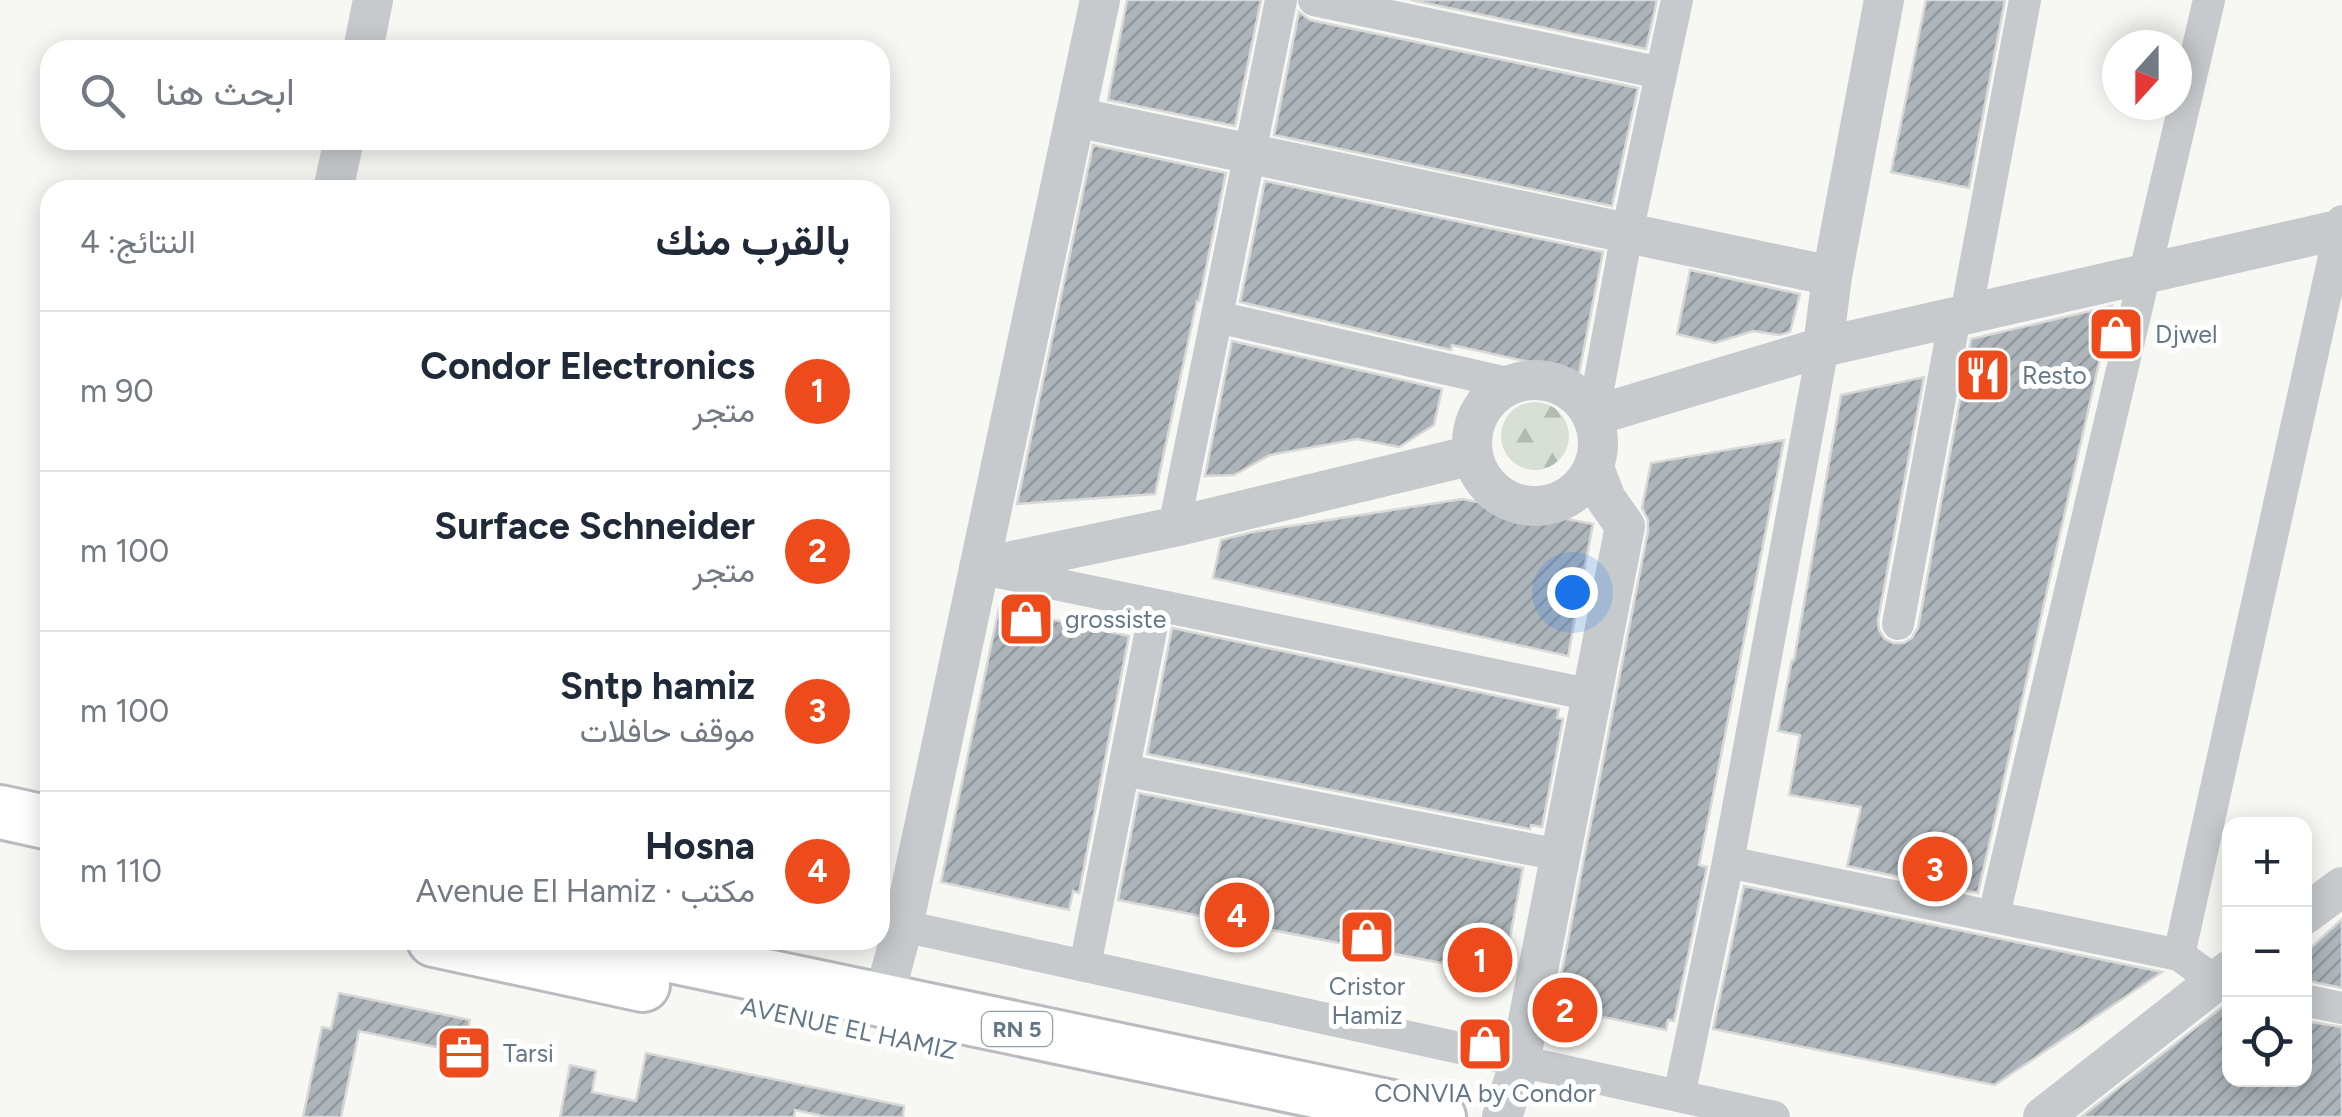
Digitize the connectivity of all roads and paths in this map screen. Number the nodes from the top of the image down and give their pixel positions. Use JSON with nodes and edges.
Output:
{"nodes":[{"id":1,"x":374,"y":0,"type":"edge"},
{"id":2,"x":1100,"y":0,"type":"edge"},
{"id":3,"x":1282,"y":0,"type":"edge"},
{"id":4,"x":1314,"y":0,"type":"edge"},
{"id":5,"x":1678,"y":0,"type":"edge"},
{"id":6,"x":1884,"y":0,"type":"edge"},
{"id":7,"x":2026,"y":0,"type":"edge"},
{"id":8,"x":2209,"y":0,"type":"edge"},
{"id":9,"x":365,"y":40,"type":"edge"},
{"id":10,"x":1661,"y":73,"type":"junction"},
{"id":11,"x":1075,"y":117,"type":"junction"},
{"id":12,"x":342,"y":150,"type":"edge"},
{"id":13,"x":1250,"y":152,"type":"junction"},
{"id":14,"x":335,"y":180,"type":"edge"},
{"id":15,"x":2341,"y":227,"type":"edge"},
{"id":16,"x":1626,"y":233,"type":"junction"},
{"id":17,"x":2145,"y":274,"type":"junction"},
{"id":18,"x":1832,"y":276,"type":"junction"},
{"id":19,"x":1960,"y":316,"type":"junction"},
{"id":20,"x":1217,"y":317,"type":"junction"},
{"id":21,"x":1823,"y":347,"type":"junction"},
{"id":22,"x":1512,"y":384,"type":"junction"},
{"id":23,"x":1593,"y":416,"type":"junction"},
{"id":24,"x":1473,"y":455,"type":"junction"},
{"id":25,"x":1594,"y":468,"type":"junction"},
{"id":26,"x":1174,"y":527,"type":"junction"},
{"id":27,"x":979,"y":568,"type":"junction"},
{"id":28,"x":1156,"y":605,"type":"junction"},
{"id":29,"x":1898,"y":624,"type":"dead end"},
{"id":30,"x":1592,"y":694,"type":"junction"},
{"id":31,"x":1124,"y":770,"type":"junction"},
{"id":32,"x":0,"y":812,"type":"edge"},
{"id":33,"x":40,"y":821,"type":"edge"},
{"id":34,"x":0,"y":847,"type":"edge"},
{"id":35,"x":1560,"y":855,"type":"junction"},
{"id":36,"x":40,"y":856,"type":"edge"},
{"id":37,"x":1728,"y":862,"type":"junction"},
{"id":38,"x":2342,"y":887,"type":"edge"},
{"id":39,"x":2312,"y":908,"type":"edge"},
{"id":40,"x":1994,"y":916,"type":"junction"},
{"id":41,"x":903,"y":926,"type":"junction"},
{"id":42,"x":481,"y":950,"type":"edge"},
{"id":43,"x":641,"y":950,"type":"edge"},
{"id":44,"x":2179,"y":955,"type":"junction"},
{"id":45,"x":1085,"y":966,"type":"junction"},
{"id":46,"x":2222,"y":976,"type":"edge"},
{"id":47,"x":2222,"y":980,"type":"edge"},
{"id":48,"x":883,"y":1001,"type":"junction"},
{"id":49,"x":2312,"y":1002,"type":"edge"},
{"id":50,"x":2342,"y":1008,"type":"edge"},
{"id":51,"x":1520,"y":1062,"type":"junction"},
{"id":52,"x":1679,"y":1096,"type":"junction"},
{"id":53,"x":1264,"y":1117,"type":"edge"},
{"id":54,"x":1439,"y":1117,"type":"edge"},
{"id":55,"x":1502,"y":1117,"type":"edge"},
{"id":56,"x":1774,"y":1117,"type":"edge"},
{"id":57,"x":2043,"y":1117,"type":"edge"}],
"edges":[{"from":1,"to":9,"type":"street"},
{"from":2,"to":11,"type":"street"},
{"from":3,"to":13,"type":"street"},
{"from":4,"to":10,"type":"street"},
{"from":5,"to":10,"type":"street"},
{"from":6,"to":18,"type":"street"},
{"from":7,"to":19,"type":"street"},
{"from":8,"to":17,"type":"street"},
{"from":10,"to":16,"type":"street"},
{"from":11,"to":13,"type":"street"},
{"from":11,"to":27,"type":"street"},
{"from":12,"to":14,"type":"street"},
{"from":13,"to":16,"type":"street"},
{"from":13,"to":20,"type":"street"},
{"from":15,"to":17,"type":"street"},
{"from":15,"to":44,"type":"street"},
{"from":16,"to":18,"type":"street"},
{"from":16,"to":23,"type":"street"},
{"from":17,"to":19,"type":"street"},
{"from":17,"to":40,"type":"street"},
{"from":18,"to":21,"type":"street"},
{"from":19,"to":21,"type":"street"},
{"from":19,"to":29,"type":"street"},
{"from":20,"to":22,"type":"street"},
{"from":20,"to":26,"type":"street"},
{"from":21,"to":23,"type":"street"},
{"from":21,"to":37,"type":"street"},
{"from":22,"to":23,"type":"street"},
{"from":22,"to":24,"type":"street"},
{"from":23,"to":25,"type":"street"},
{"from":24,"to":25,"type":"street"},
{"from":24,"to":26,"type":"street"},
{"from":25,"to":30,"type":"street"},
{"from":26,"to":27,"type":"street"},
{"from":27,"to":28,"type":"street"},
{"from":27,"to":41,"type":"street"},
{"from":28,"to":30,"type":"street"},
{"from":28,"to":31,"type":"street"},
{"from":30,"to":35,"type":"street"},
{"from":31,"to":35,"type":"street"},
{"from":31,"to":45,"type":"street"},
{"from":32,"to":33,"type":"highway"},
{"from":34,"to":36,"type":"highway"},
{"from":35,"to":51,"type":"street"},
{"from":37,"to":40,"type":"street"},
{"from":37,"to":52,"type":"street"},
{"from":38,"to":39,"type":"street"},
{"from":40,"to":44,"type":"street"},
{"from":41,"to":45,"type":"street"},
{"from":41,"to":48,"type":"street"},
{"from":42,"to":53,"type":"highway","name":"AVENUE EL HAMIZ","number":"RN 5"},
{"from":43,"to":48,"type":"highway","number":"RN 5"},
{"from":44,"to":46,"type":"street"},
{"from":45,"to":51,"type":"street"},
{"from":47,"to":57,"type":"street"},
{"from":48,"to":54,"type":"highway","number":"RN 5"},
{"from":49,"to":50,"type":"street"},
{"from":51,"to":52,"type":"street"},
{"from":51,"to":55,"type":"street"},
{"from":52,"to":56,"type":"street"}]}
